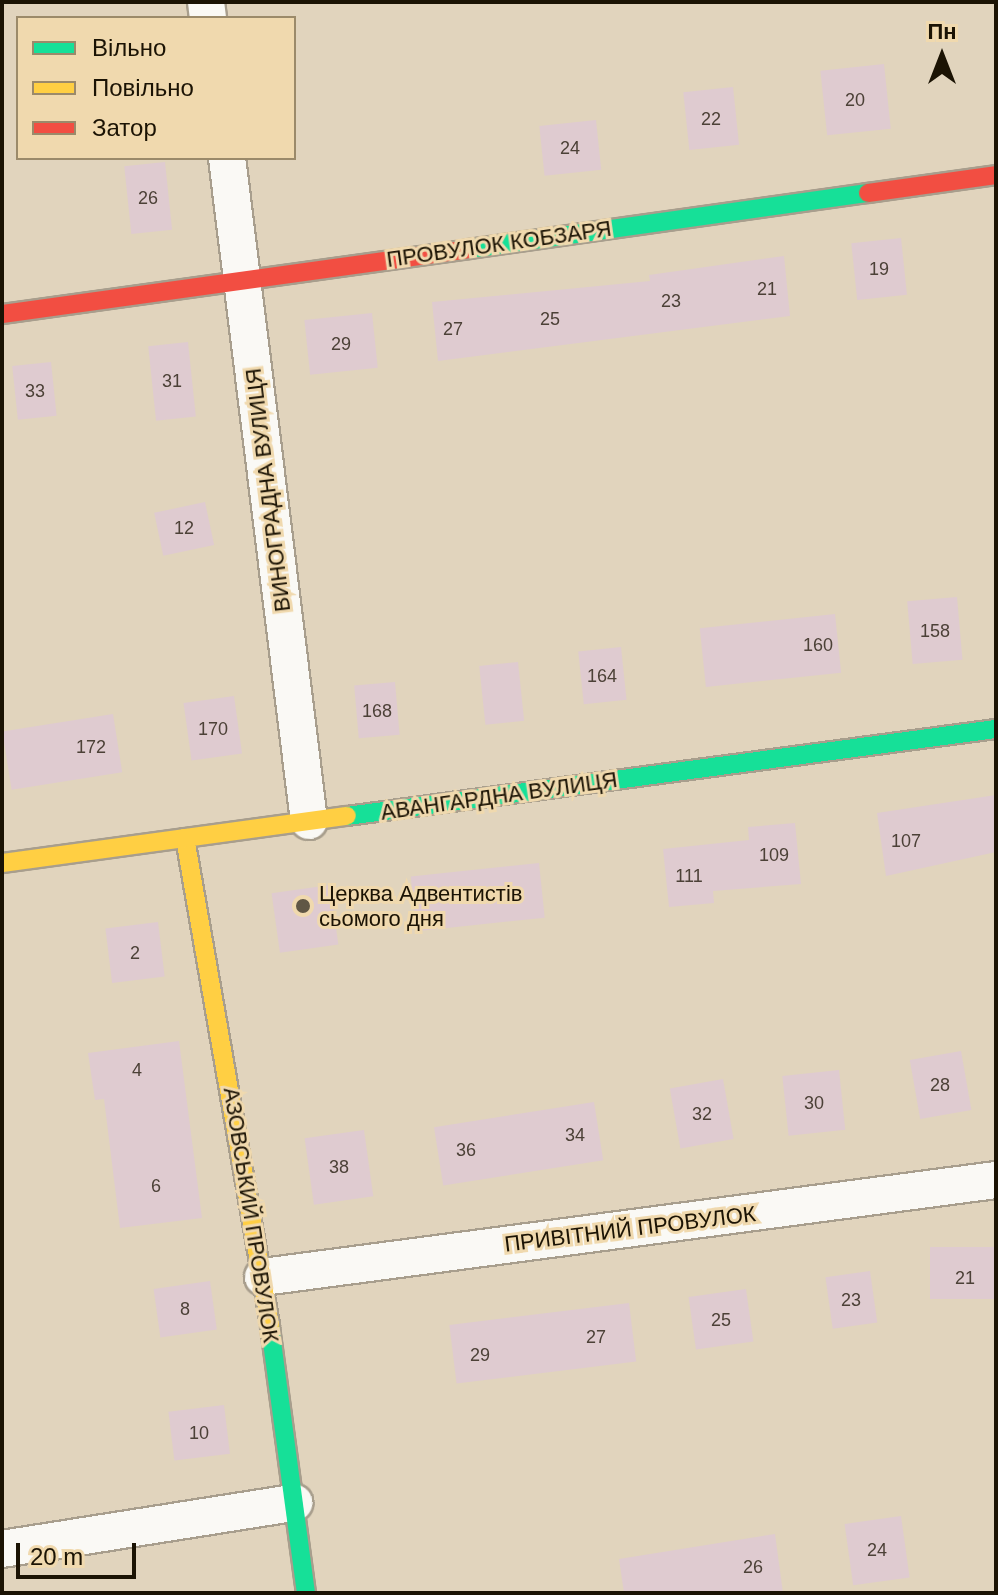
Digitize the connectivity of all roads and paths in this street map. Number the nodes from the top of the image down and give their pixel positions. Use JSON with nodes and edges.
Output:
{"nodes":[{"id":1,"x":227,"y":160,"type":"edge"},
{"id":2,"x":996,"y":175,"type":"edge"},
{"id":3,"x":243,"y":280,"type":"junction"},
{"id":4,"x":2,"y":314,"type":"edge"},
{"id":5,"x":996,"y":729,"type":"edge"},
{"id":6,"x":309,"y":821,"type":"junction"},
{"id":7,"x":185,"y":838,"type":"junction"},
{"id":8,"x":2,"y":863,"type":"edge"},
{"id":9,"x":996,"y":1180,"type":"edge"},
{"id":10,"x":263,"y":1277,"type":"junction"},
{"id":11,"x":294,"y":1503,"type":"junction"},
{"id":12,"x":2,"y":1549,"type":"edge"},
{"id":13,"x":306,"y":1593,"type":"edge"}],
"edges":[{"from":1,"to":3,"type":"street","name":"ВИНОГРАДНА ВУЛИЦЯ"},
{"from":2,"to":3,"type":"street","name":"ПРОВУЛОК КОБЗАРЯ"},
{"from":3,"to":4,"type":"street","name":"ПРОВУЛОК КОБЗАРЯ"},
{"from":3,"to":6,"type":"street","name":"ВИНОГРАДНА ВУЛИЦЯ"},
{"from":5,"to":6,"type":"street","name":"АВАНГАРДНА ВУЛИЦЯ"},
{"from":6,"to":7,"type":"street","name":"АВАНГАРДНА ВУЛИЦЯ"},
{"from":7,"to":8,"type":"street","name":"АВАНГАРДНА ВУЛИЦЯ"},
{"from":7,"to":10,"type":"street","name":"АЗОВСЬКИЙ ПРОВУЛОК"},
{"from":9,"to":10,"type":"street","name":"ПРИВІТНИЙ ПРОВУЛОК"},
{"from":10,"to":11,"type":"street","name":"АЗОВСЬКИЙ ПРОВУЛОК"},
{"from":11,"to":12,"type":"street"},
{"from":11,"to":13,"type":"street","name":"АЗОВСЬКИЙ ПРОВУЛОК"}]}
